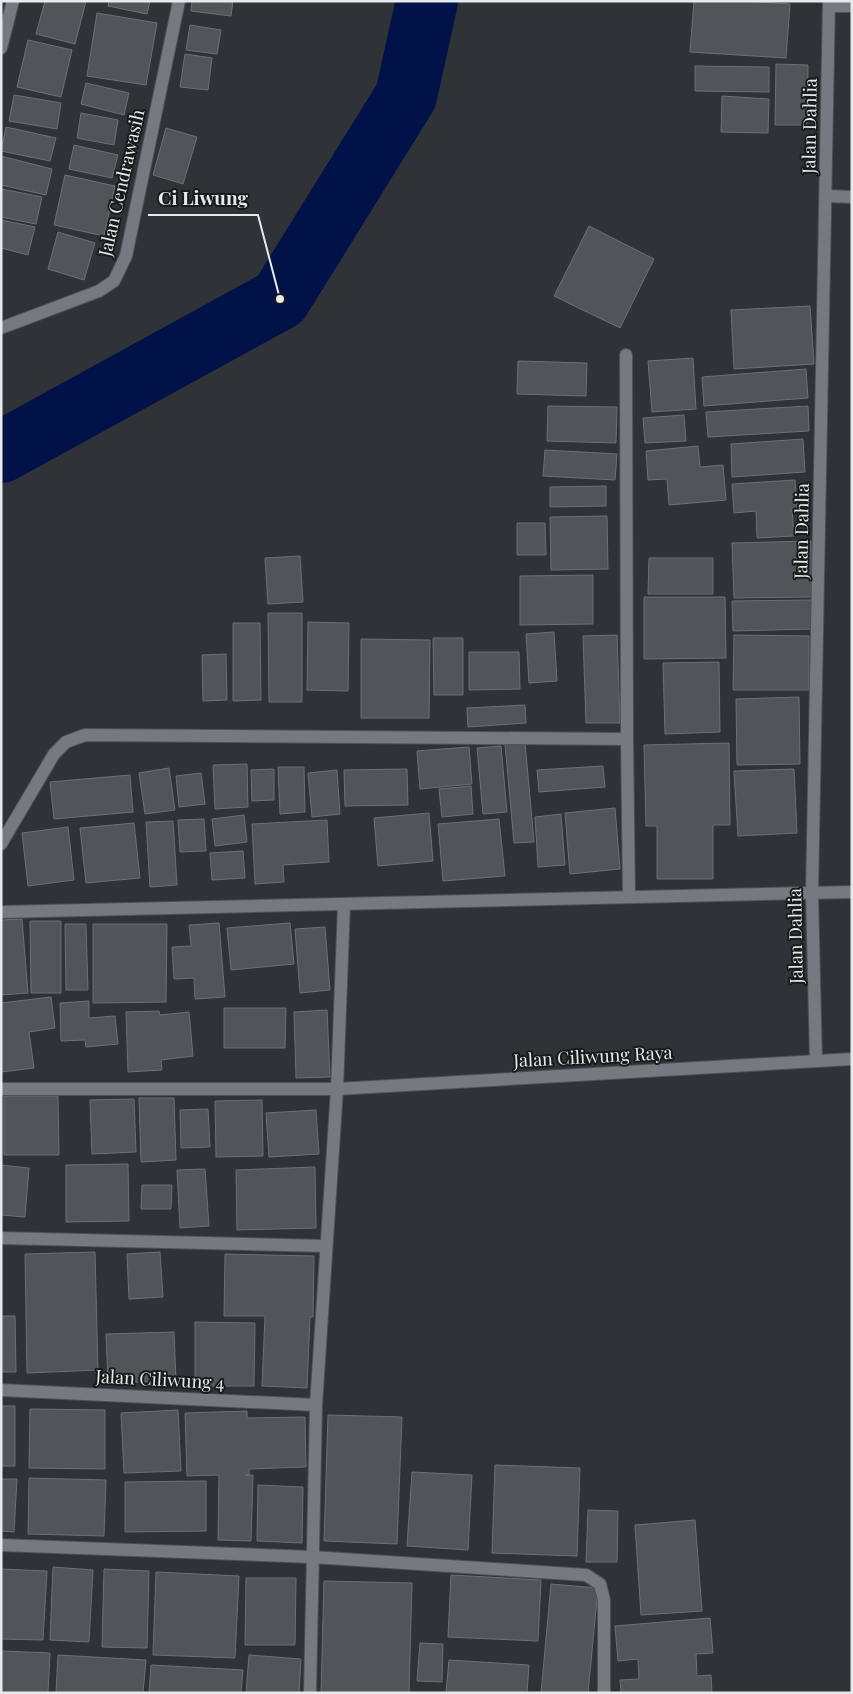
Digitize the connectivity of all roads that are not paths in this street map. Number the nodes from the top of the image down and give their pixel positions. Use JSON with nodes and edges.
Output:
{"nodes":[{"id":1,"x":14,"y":1,"type":"edge"},
{"id":2,"x":178,"y":1,"type":"edge"},
{"id":3,"x":829,"y":3,"type":"edge"},
{"id":4,"x":852,"y":6,"type":"edge"},
{"id":5,"x":1,"y":48,"type":"edge"},
{"id":6,"x":826,"y":196,"type":"junction"},
{"id":7,"x":852,"y":197,"type":"edge"},
{"id":8,"x":1,"y":328,"type":"edge"},
{"id":9,"x":626,"y":355,"type":"dead end"},
{"id":10,"x":626,"y":739,"type":"junction"},
{"id":11,"x":1,"y":844,"type":"edge"},
{"id":12,"x":852,"y":892,"type":"edge"},
{"id":13,"x":812,"y":894,"type":"junction"},
{"id":14,"x":629,"y":897,"type":"junction"},
{"id":15,"x":344,"y":904,"type":"junction"},
{"id":16,"x":1,"y":912,"type":"edge"},
{"id":17,"x":852,"y":1059,"type":"edge"},
{"id":18,"x":816,"y":1061,"type":"junction"},
{"id":19,"x":1,"y":1089,"type":"edge"},
{"id":20,"x":336,"y":1089,"type":"junction"},
{"id":21,"x":1,"y":1238,"type":"edge"},
{"id":22,"x":326,"y":1246,"type":"junction"},
{"id":23,"x":1,"y":1390,"type":"edge"},
{"id":24,"x":316,"y":1405,"type":"junction"},
{"id":25,"x":1,"y":1545,"type":"edge"},
{"id":26,"x":312,"y":1557,"type":"junction"},
{"id":27,"x":310,"y":1693,"type":"edge"},
{"id":28,"x":604,"y":1693,"type":"edge"}],
"edges":[{"from":1,"to":5,"type":"street"},
{"from":2,"to":8,"type":"street","name":"Jalan Cendrawasih"},
{"from":3,"to":4,"type":"street"},
{"from":3,"to":6,"type":"street","name":"Jalan Dahlia"},
{"from":6,"to":7,"type":"street"},
{"from":6,"to":13,"type":"street","name":"Jalan Dahlia"},
{"from":9,"to":10,"type":"street"},
{"from":10,"to":11,"type":"street"},
{"from":10,"to":14,"type":"street"},
{"from":12,"to":13,"type":"street"},
{"from":13,"to":14,"type":"street"},
{"from":13,"to":18,"type":"street","name":"Jalan Dahlia"},
{"from":14,"to":15,"type":"street"},
{"from":15,"to":16,"type":"street"},
{"from":15,"to":20,"type":"street"},
{"from":17,"to":18,"type":"street","name":"Jalan Ciliwung Raya"},
{"from":18,"to":20,"type":"street","name":"Jalan Ciliwung Raya"},
{"from":19,"to":20,"type":"street","name":"Jalan Ciliwung Raya"},
{"from":20,"to":22,"type":"street"},
{"from":21,"to":22,"type":"street"},
{"from":22,"to":24,"type":"street"},
{"from":23,"to":24,"type":"street","name":"Jalan Ciliwung 4"},
{"from":24,"to":26,"type":"street"},
{"from":25,"to":26,"type":"street"},
{"from":26,"to":27,"type":"street"},
{"from":26,"to":28,"type":"street"}]}
